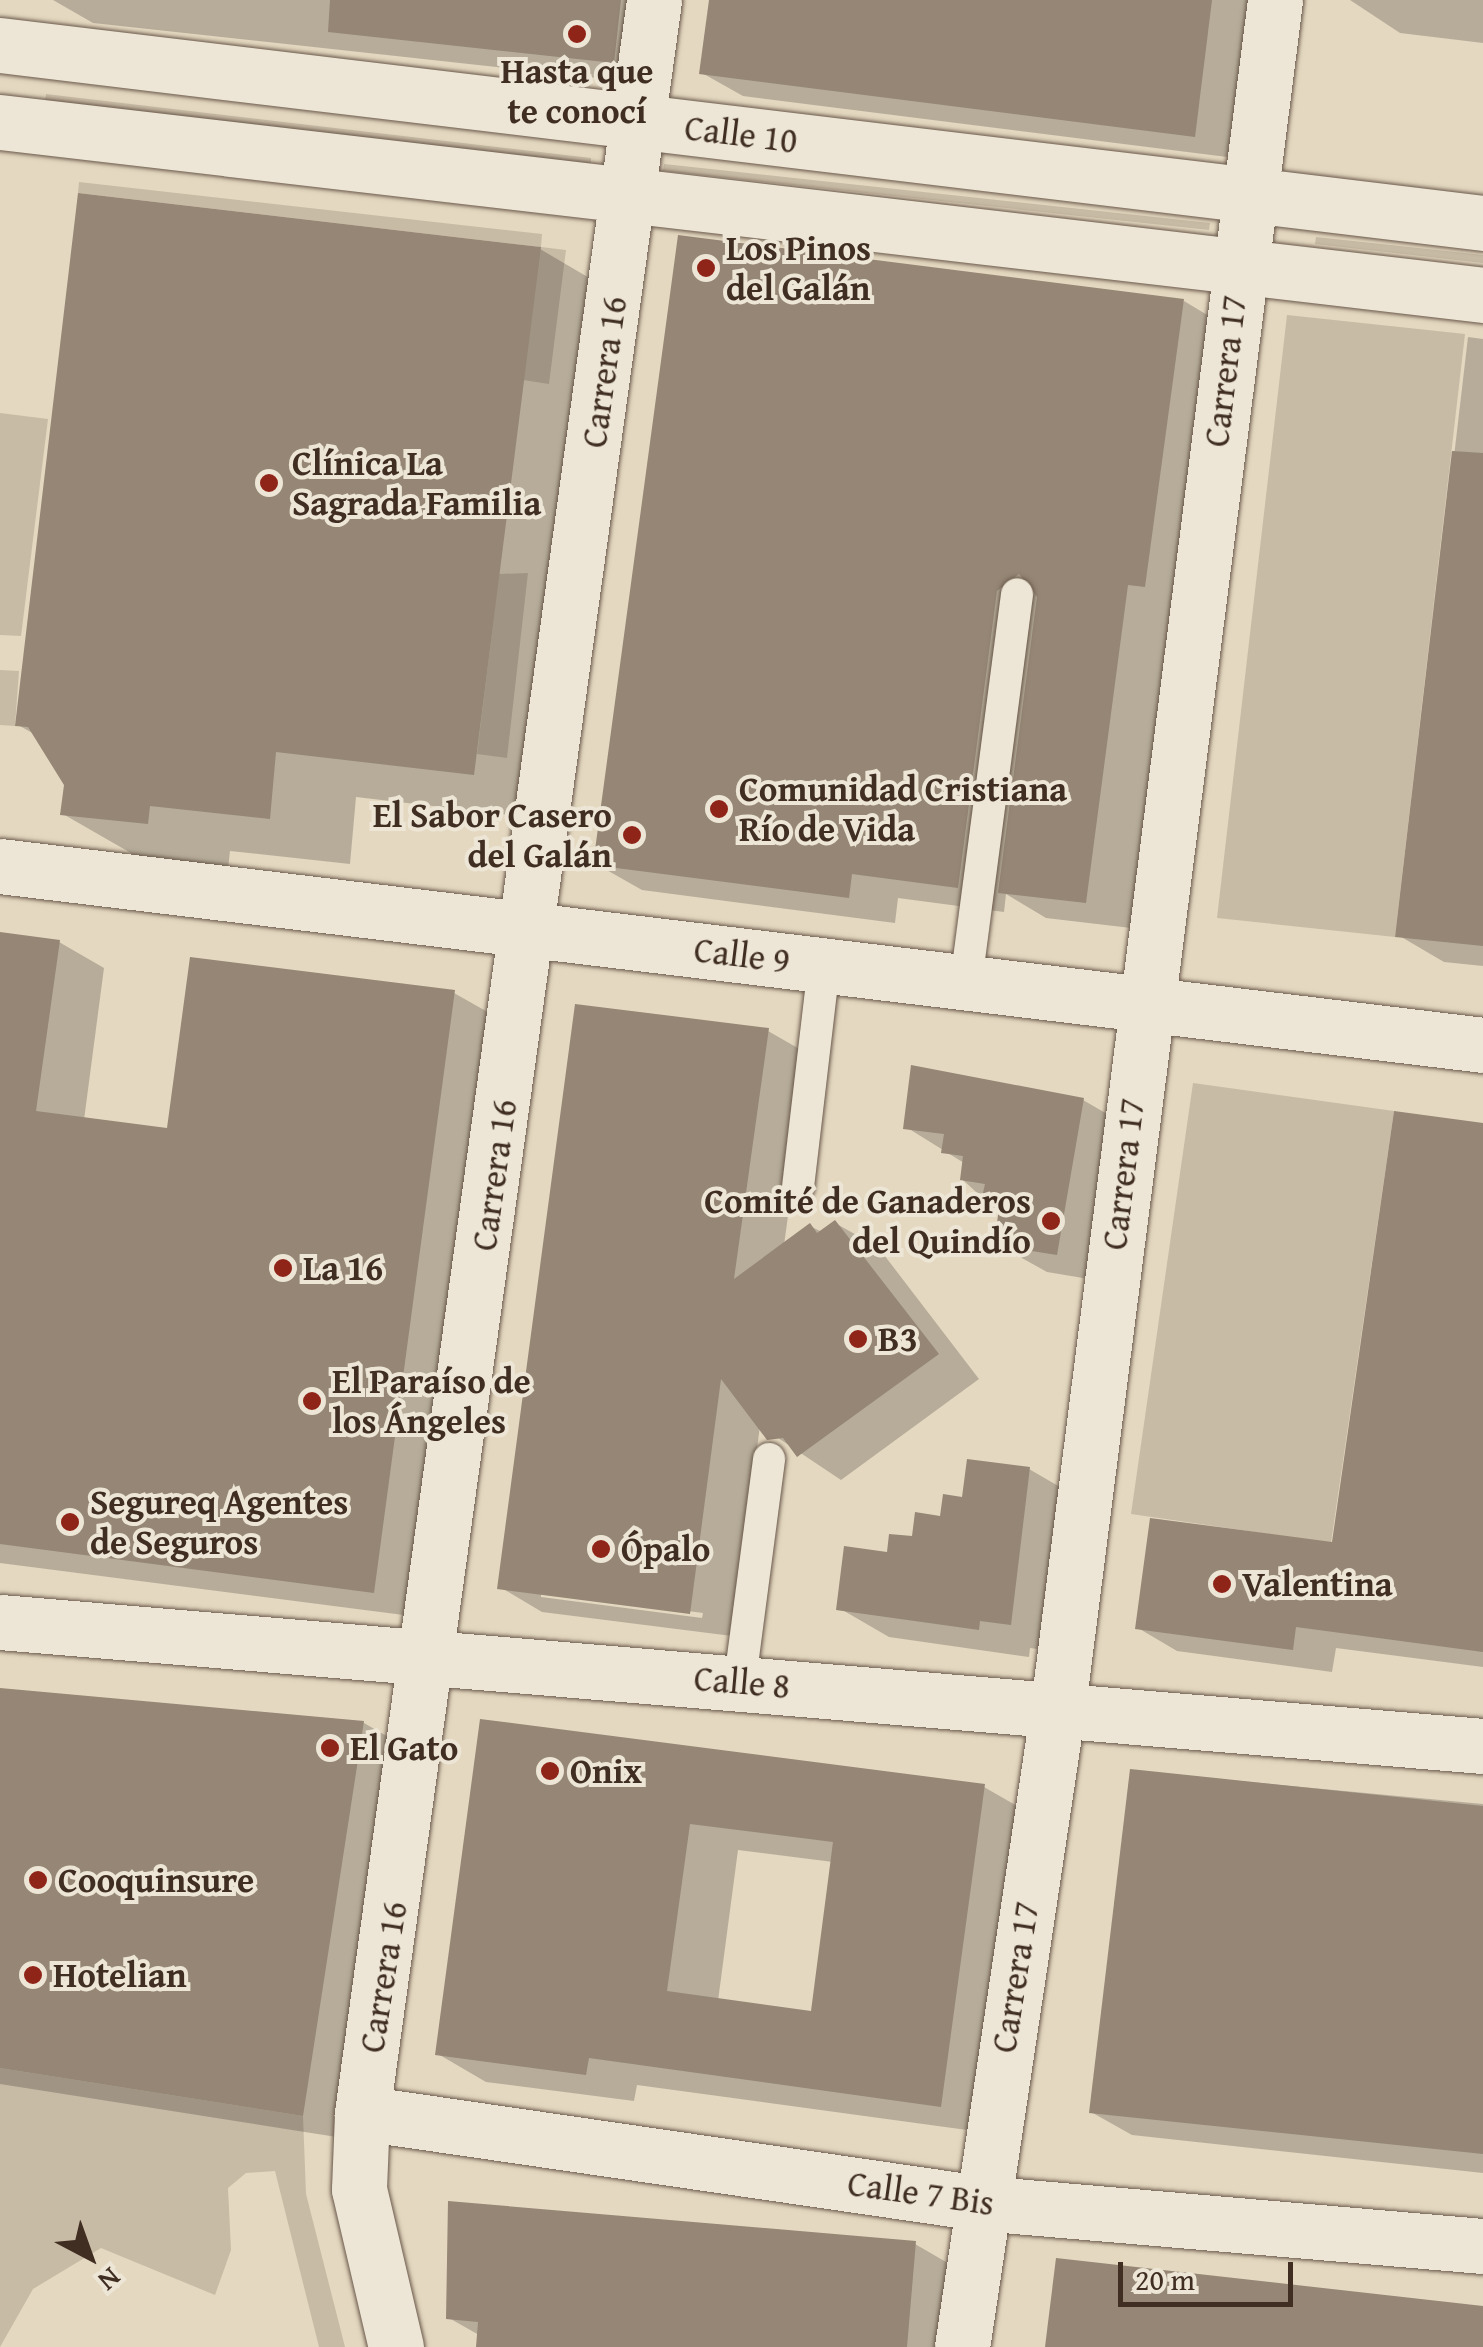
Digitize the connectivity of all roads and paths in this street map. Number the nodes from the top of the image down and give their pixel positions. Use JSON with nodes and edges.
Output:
{"nodes":[{"id":1,"x":654,"y":0,"type":"edge"},
{"id":2,"x":1276,"y":0,"type":"edge"},
{"id":3,"x":0,"y":46,"type":"edge"},
{"id":4,"x":0,"y":122,"type":"edge"},
{"id":5,"x":637,"y":122,"type":"junction"},
{"id":6,"x":628,"y":195,"type":"junction"},
{"id":7,"x":1251,"y":195,"type":"junction"},
{"id":8,"x":1483,"y":223,"type":"edge"},
{"id":9,"x":1238,"y":266,"type":"junction"},
{"id":10,"x":1483,"y":295,"type":"edge"},
{"id":11,"x":1017,"y":594,"type":"dead end"},
{"id":12,"x":0,"y":866,"type":"edge"},
{"id":13,"x":528,"y":930,"type":"junction"},
{"id":14,"x":824,"y":965,"type":"junction"},
{"id":15,"x":966,"y":982,"type":"junction"},
{"id":16,"x":1144,"y":1004,"type":"junction"},
{"id":17,"x":1483,"y":1044,"type":"edge"},
{"id":18,"x":798,"y":1187,"type":"dead end"},
{"id":19,"x":769,"y":1460,"type":"dead end"},
{"id":20,"x":0,"y":1622,"type":"edge"},
{"id":21,"x":425,"y":1664,"type":"junction"},
{"id":22,"x":740,"y":1680,"type":"junction"},
{"id":23,"x":1057,"y":1714,"type":"junction"},
{"id":24,"x":1483,"y":1746,"type":"edge"},
{"id":25,"x":362,"y":2113,"type":"junction"},
{"id":26,"x":980,"y":2203,"type":"junction"},
{"id":27,"x":1483,"y":2246,"type":"edge"},
{"id":28,"x":396,"y":2347,"type":"edge"},
{"id":29,"x":962,"y":2347,"type":"edge"}],
"edges":[{"from":1,"to":5,"type":"street","name":"Carrera 16"},
{"from":2,"to":7,"type":"street","name":"Carrera 17"},
{"from":3,"to":5,"type":"street","name":"Calle 10"},
{"from":4,"to":6,"type":"street","name":"Calle 10"},
{"from":5,"to":6,"type":"street","name":"Carrera 16"},
{"from":5,"to":7,"type":"street","name":"Calle 10"},
{"from":6,"to":9,"type":"street","name":"Calle 10"},
{"from":6,"to":13,"type":"street","name":"Carrera 16"},
{"from":7,"to":8,"type":"street","name":"Calle 10"},
{"from":7,"to":9,"type":"street","name":"Carrera 17"},
{"from":9,"to":10,"type":"street","name":"Calle 10"},
{"from":9,"to":16,"type":"street","name":"Carrera 17"},
{"from":11,"to":15,"type":"lane"},
{"from":12,"to":13,"type":"street","name":"Calle 9"},
{"from":13,"to":14,"type":"street","name":"Calle 9"},
{"from":13,"to":21,"type":"street","name":"Carrera 16"},
{"from":14,"to":15,"type":"street","name":"Calle 9"},
{"from":14,"to":18,"type":"lane"},
{"from":15,"to":16,"type":"street","name":"Calle 9"},
{"from":16,"to":17,"type":"street","name":"Calle 9"},
{"from":16,"to":23,"type":"street","name":"Carrera 17"},
{"from":19,"to":22,"type":"lane"},
{"from":20,"to":21,"type":"street","name":"Calle 8"},
{"from":21,"to":22,"type":"street","name":"Calle 8"},
{"from":21,"to":25,"type":"street","name":"Carrera 16"},
{"from":22,"to":23,"type":"street","name":"Calle 8"},
{"from":23,"to":24,"type":"street","name":"Calle 8"},
{"from":23,"to":26,"type":"street","name":"Carrera 17"},
{"from":25,"to":26,"type":"street","name":"Calle 7 Bis"},
{"from":25,"to":28,"type":"street","name":"Carrera 16"},
{"from":26,"to":27,"type":"street","name":"Calle 7 Bis"},
{"from":26,"to":29,"type":"street","name":"Carrera 17"}]}
